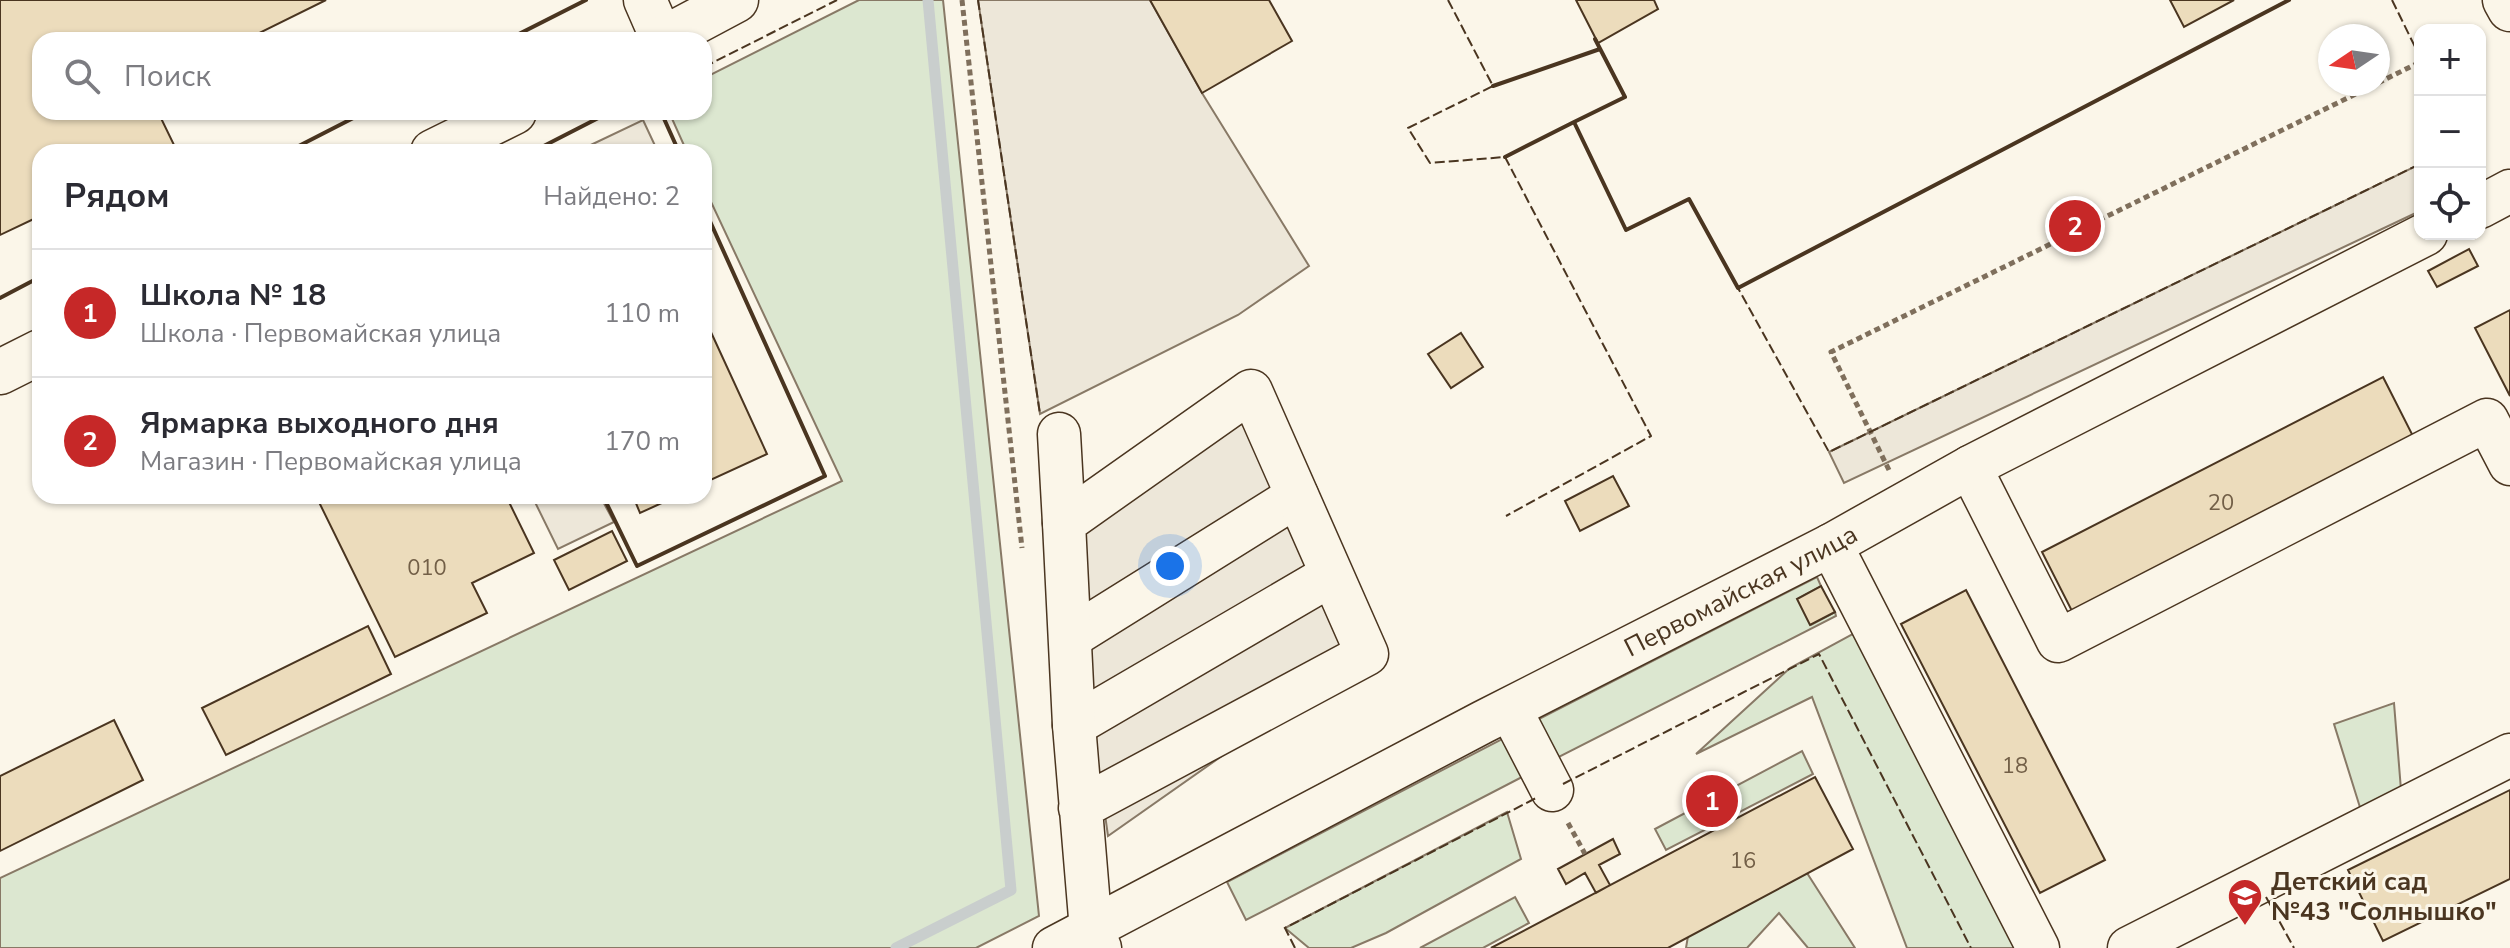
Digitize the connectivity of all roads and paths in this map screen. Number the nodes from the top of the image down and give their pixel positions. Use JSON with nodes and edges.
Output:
{"nodes":[{"id":1,"x":645,"y":0,"type":"edge"},
{"id":2,"x":659,"y":0,"type":"edge"},
{"id":3,"x":736,"y":0,"type":"edge"},
{"id":4,"x":962,"y":0,"type":"edge"},
{"id":5,"x":2505,"y":0,"type":"edge"},
{"id":6,"x":2510,"y":9,"type":"edge"},
{"id":7,"x":658,"y":32,"type":"edge"},
{"id":8,"x":661,"y":32,"type":"edge"},
{"id":9,"x":676,"y":32,"type":"edge"},
{"id":10,"x":2414,"y":65,"type":"edge"},
{"id":11,"x":2390,"y":77,"type":"edge"},
{"id":12,"x":2353,"y":96,"type":"edge"},
{"id":13,"x":498,"y":120,"type":"edge"},
{"id":14,"x":449,"y":144,"type":"edge"},
{"id":15,"x":2510,"y":191,"type":"edge"},
{"id":16,"x":2486,"y":204,"type":"edge"},
{"id":17,"x":2414,"y":240,"type":"edge"},
{"id":18,"x":32,"y":356,"type":"edge"},
{"id":19,"x":0,"y":372,"type":"edge"},
{"id":20,"x":1059,"y":434,"type":"dead end"},
{"id":21,"x":2510,"y":464,"type":"edge"},
{"id":22,"x":1970,"y":467,"type":"junction"},
{"id":23,"x":1297,"y":496,"type":"junction"},
{"id":24,"x":1905,"y":503,"type":"junction"},
{"id":25,"x":1064,"y":523,"type":"junction"},
{"id":26,"x":1831,"y":545,"type":"junction"},
{"id":27,"x":1023,"y":554,"type":"dead end"},
{"id":28,"x":1331,"y":575,"type":"junction"},
{"id":29,"x":1071,"y":637,"type":"junction"},
{"id":30,"x":1510,"y":709,"type":"junction"},
{"id":31,"x":1074,"y":725,"type":"junction"},
{"id":32,"x":2510,"y":755,"type":"edge"},
{"id":33,"x":1552,"y":790,"type":"dead end"},
{"id":34,"x":1080,"y":808,"type":"junction"},
{"id":35,"x":1095,"y":939,"type":"edge"},
{"id":36,"x":1054,"y":948,"type":"edge"},
{"id":37,"x":2038,"y":948,"type":"edge"},
{"id":38,"x":2129,"y":948,"type":"edge"}],
"edges":[{"from":1,"to":7,"type":"street"},
{"from":2,"to":8,"type":"street"},
{"from":3,"to":9,"type":"main road"},
{"from":4,"to":27,"type":"path"},
{"from":5,"to":6,"type":"main road"},
{"from":10,"to":11,"type":"path"},
{"from":12,"to":24,"type":"path"},
{"from":13,"to":14,"type":"main road"},
{"from":15,"to":16,"type":"street"},
{"from":17,"to":22,"type":"street","name":"Первомайская улица"},
{"from":18,"to":19,"type":"main road"},
{"from":20,"to":25,"type":"street"},
{"from":21,"to":22,"type":"street"},
{"from":22,"to":24,"type":"street","name":"Первомайская улица"},
{"from":23,"to":25,"type":"street"},
{"from":23,"to":28,"type":"street"},
{"from":23,"to":29,"type":"street"},
{"from":24,"to":26,"type":"street","name":"Первомайская улица"},
{"from":25,"to":29,"type":"street"},
{"from":26,"to":30,"type":"street","name":"Первомайская улица"},
{"from":26,"to":37,"type":"street"},
{"from":28,"to":31,"type":"street"},
{"from":28,"to":34,"type":"street"},
{"from":29,"to":31,"type":"street"},
{"from":30,"to":33,"type":"street"},
{"from":30,"to":35,"type":"street","name":"Первомайская улица"},
{"from":31,"to":34,"type":"street"},
{"from":32,"to":38,"type":"street"},
{"from":34,"to":35,"type":"street"},
{"from":35,"to":36,"type":"street","name":"Первомайская улица"}]}
